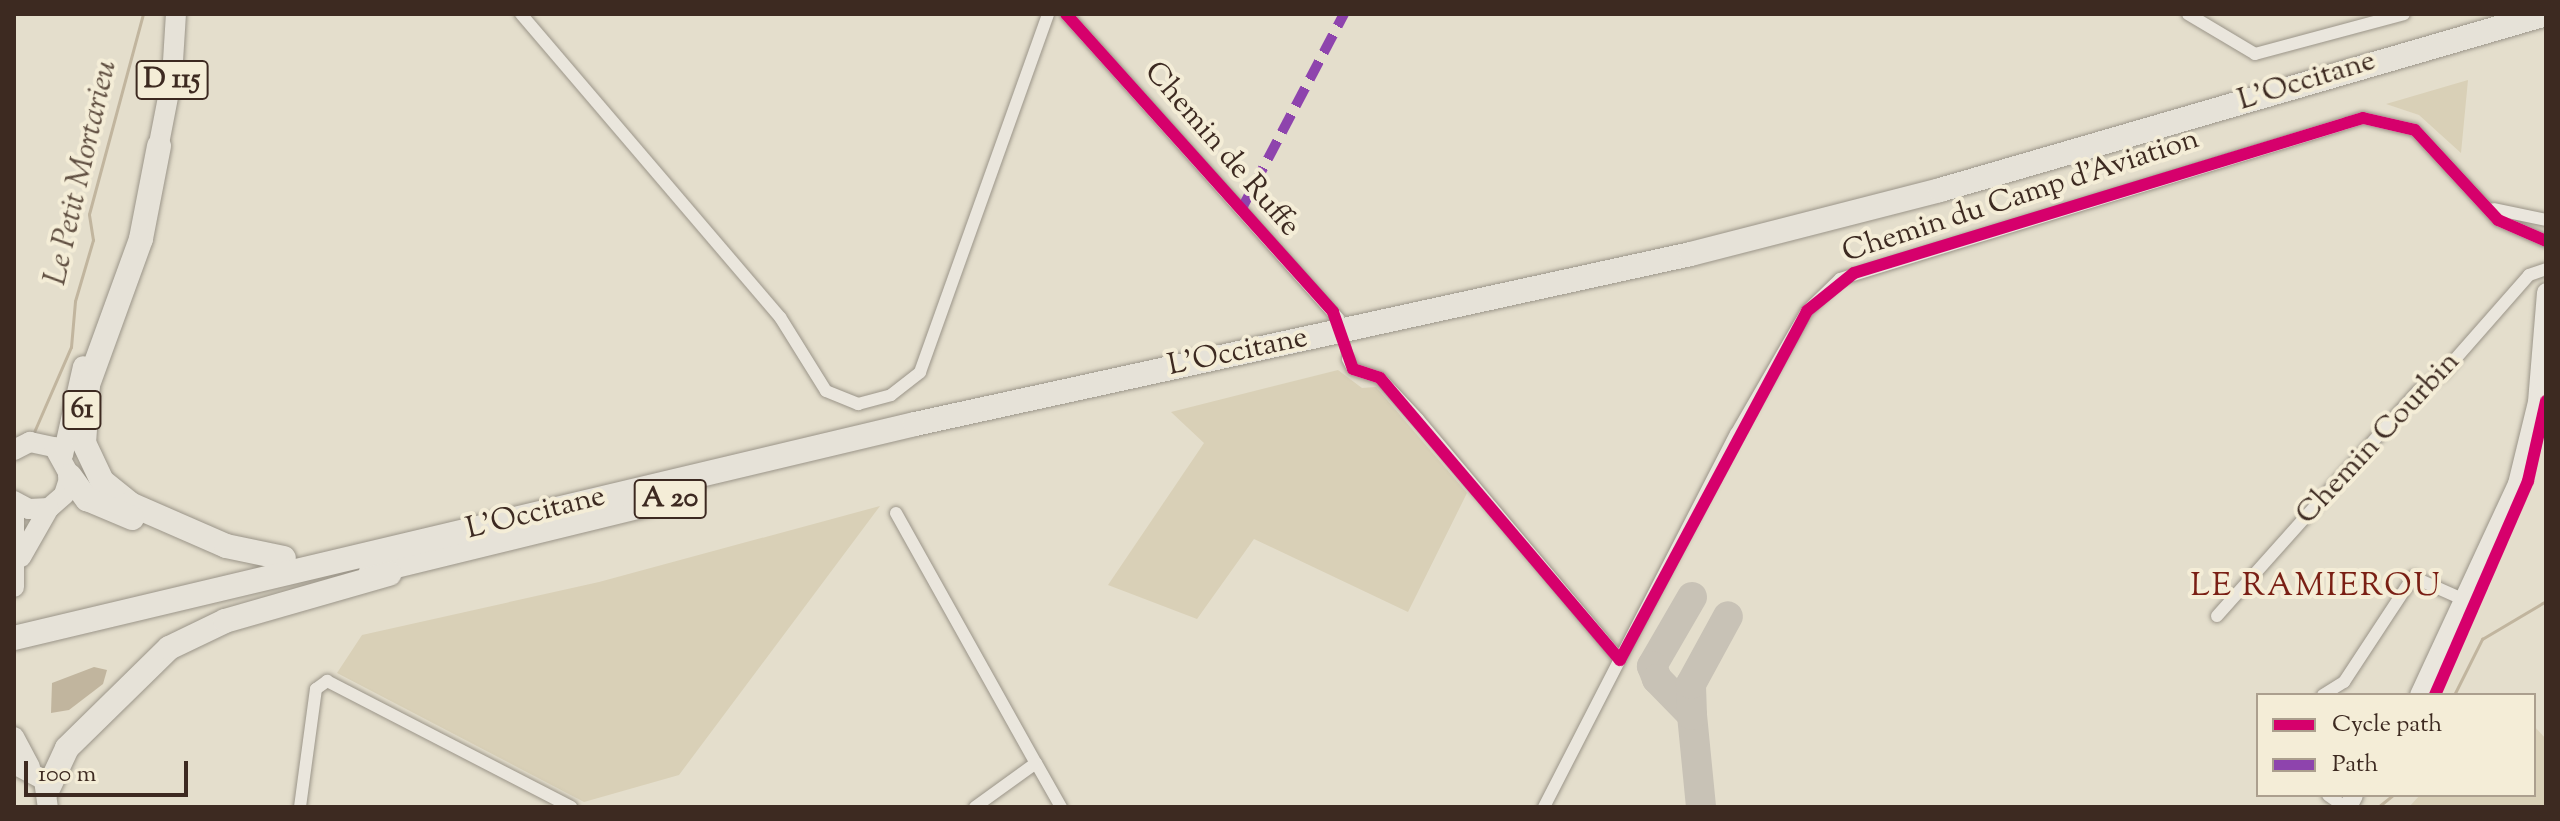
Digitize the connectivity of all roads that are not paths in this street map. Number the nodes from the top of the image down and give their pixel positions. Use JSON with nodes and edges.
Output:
{"nodes":[{"id":1,"x":176,"y":14,"type":"edge"},
{"id":2,"x":521,"y":14,"type":"edge"},
{"id":3,"x":1048,"y":14,"type":"edge"},
{"id":4,"x":1066,"y":14,"type":"edge"},
{"id":5,"x":2188,"y":14,"type":"edge"},
{"id":6,"x":2404,"y":14,"type":"edge"},
{"id":7,"x":2546,"y":14,"type":"edge"},
{"id":8,"x":2546,"y":32,"type":"edge"},
{"id":9,"x":159,"y":146,"type":"junction"},
{"id":10,"x":2487,"y":205,"type":"junction"},
{"id":11,"x":2546,"y":220,"type":"edge"},
{"id":12,"x":2546,"y":241,"type":"edge"},
{"id":13,"x":2546,"y":269,"type":"edge"},
{"id":14,"x":2546,"y":292,"type":"edge"},
{"id":15,"x":1339,"y":319,"type":"tunnel mouth"},
{"id":16,"x":1348,"y":359,"type":"dead end"},
{"id":17,"x":82,"y":369,"type":"junction"},
{"id":18,"x":2541,"y":404,"type":"edge"},
{"id":19,"x":19,"y":447,"type":"edge"},
{"id":20,"x":66,"y":466,"type":"junction"},
{"id":21,"x":14,"y":504,"type":"edge"},
{"id":22,"x":49,"y":508,"type":"junction"},
{"id":23,"x":896,"y":513,"type":"dead end"},
{"id":24,"x":518,"y":518,"type":"junction"},
{"id":25,"x":485,"y":544,"type":"junction"},
{"id":26,"x":284,"y":558,"type":"junction"},
{"id":27,"x":15,"y":578,"type":"edge"},
{"id":28,"x":2467,"y":601,"type":"junction"},
{"id":29,"x":2217,"y":616,"type":"dead end"},
{"id":30,"x":14,"y":638,"type":"edge"},
{"id":31,"x":14,"y":654,"type":"edge"},
{"id":32,"x":1620,"y":660,"type":"junction"},
{"id":33,"x":2326,"y":693,"type":"edge"},
{"id":34,"x":2420,"y":693,"type":"edge"},
{"id":35,"x":14,"y":737,"type":"edge"},
{"id":36,"x":1036,"y":763,"type":"junction"},
{"id":37,"x":22,"y":765,"type":"edge"},
{"id":38,"x":51,"y":799,"type":"edge"},
{"id":39,"x":300,"y":807,"type":"edge"},
{"id":40,"x":571,"y":807,"type":"edge"},
{"id":41,"x":975,"y":807,"type":"edge"},
{"id":42,"x":1061,"y":807,"type":"edge"},
{"id":43,"x":1544,"y":807,"type":"edge"}],
"edges":[{"from":1,"to":9,"type":"main road","number":"D 115"},
{"from":2,"to":3,"type":"street"},
{"from":4,"to":15,"type":"street","name":"Chemin de Ruffe"},
{"from":5,"to":6,"type":"street"},
{"from":7,"to":24,"type":"highway","name":"L'Occitane","number":"A 20"},
{"from":8,"to":25,"type":"highway","name":"L'Occitane","number":"A 20"},
{"from":9,"to":17,"type":"main road","number":"D 115"},
{"from":9,"to":26,"type":"highway","number":"61"},
{"from":10,"to":11,"type":"street"},
{"from":10,"to":12,"type":"street"},
{"from":10,"to":32,"type":"street","name":"Chemin du Camp d'Aviation"},
{"from":13,"to":29,"type":"street","name":"Chemin Courbin"},
{"from":14,"to":18,"type":"main road"},
{"from":16,"to":32,"type":"street"},
{"from":17,"to":19,"type":"main road","number":"D 115"},
{"from":17,"to":20,"type":"main road","number":"D 115"},
{"from":18,"to":28,"type":"main road"},
{"from":19,"to":20,"type":"main road"},
{"from":20,"to":22,"type":"main road"},
{"from":20,"to":26,"type":"highway","number":"61"},
{"from":21,"to":22,"type":"main road"},
{"from":21,"to":27,"type":"main road"},
{"from":22,"to":27,"type":"main road"},
{"from":23,"to":36,"type":"street"},
{"from":24,"to":26,"type":"highway","number":"61"},
{"from":24,"to":30,"type":"highway","name":"L'Occitane","number":"A 20"},
{"from":25,"to":31,"type":"highway","name":"L'Occitane","number":"A 20"},
{"from":25,"to":38,"type":"highway"},
{"from":28,"to":33,"type":"street"},
{"from":28,"to":34,"type":"main road"},
{"from":32,"to":43,"type":"street","name":"Chemin du Camp d'Aviation"},
{"from":35,"to":37,"type":"main road"},
{"from":36,"to":41,"type":"street"},
{"from":36,"to":42,"type":"street"},
{"from":37,"to":38,"type":"main road"},
{"from":39,"to":40,"type":"street"}]}
